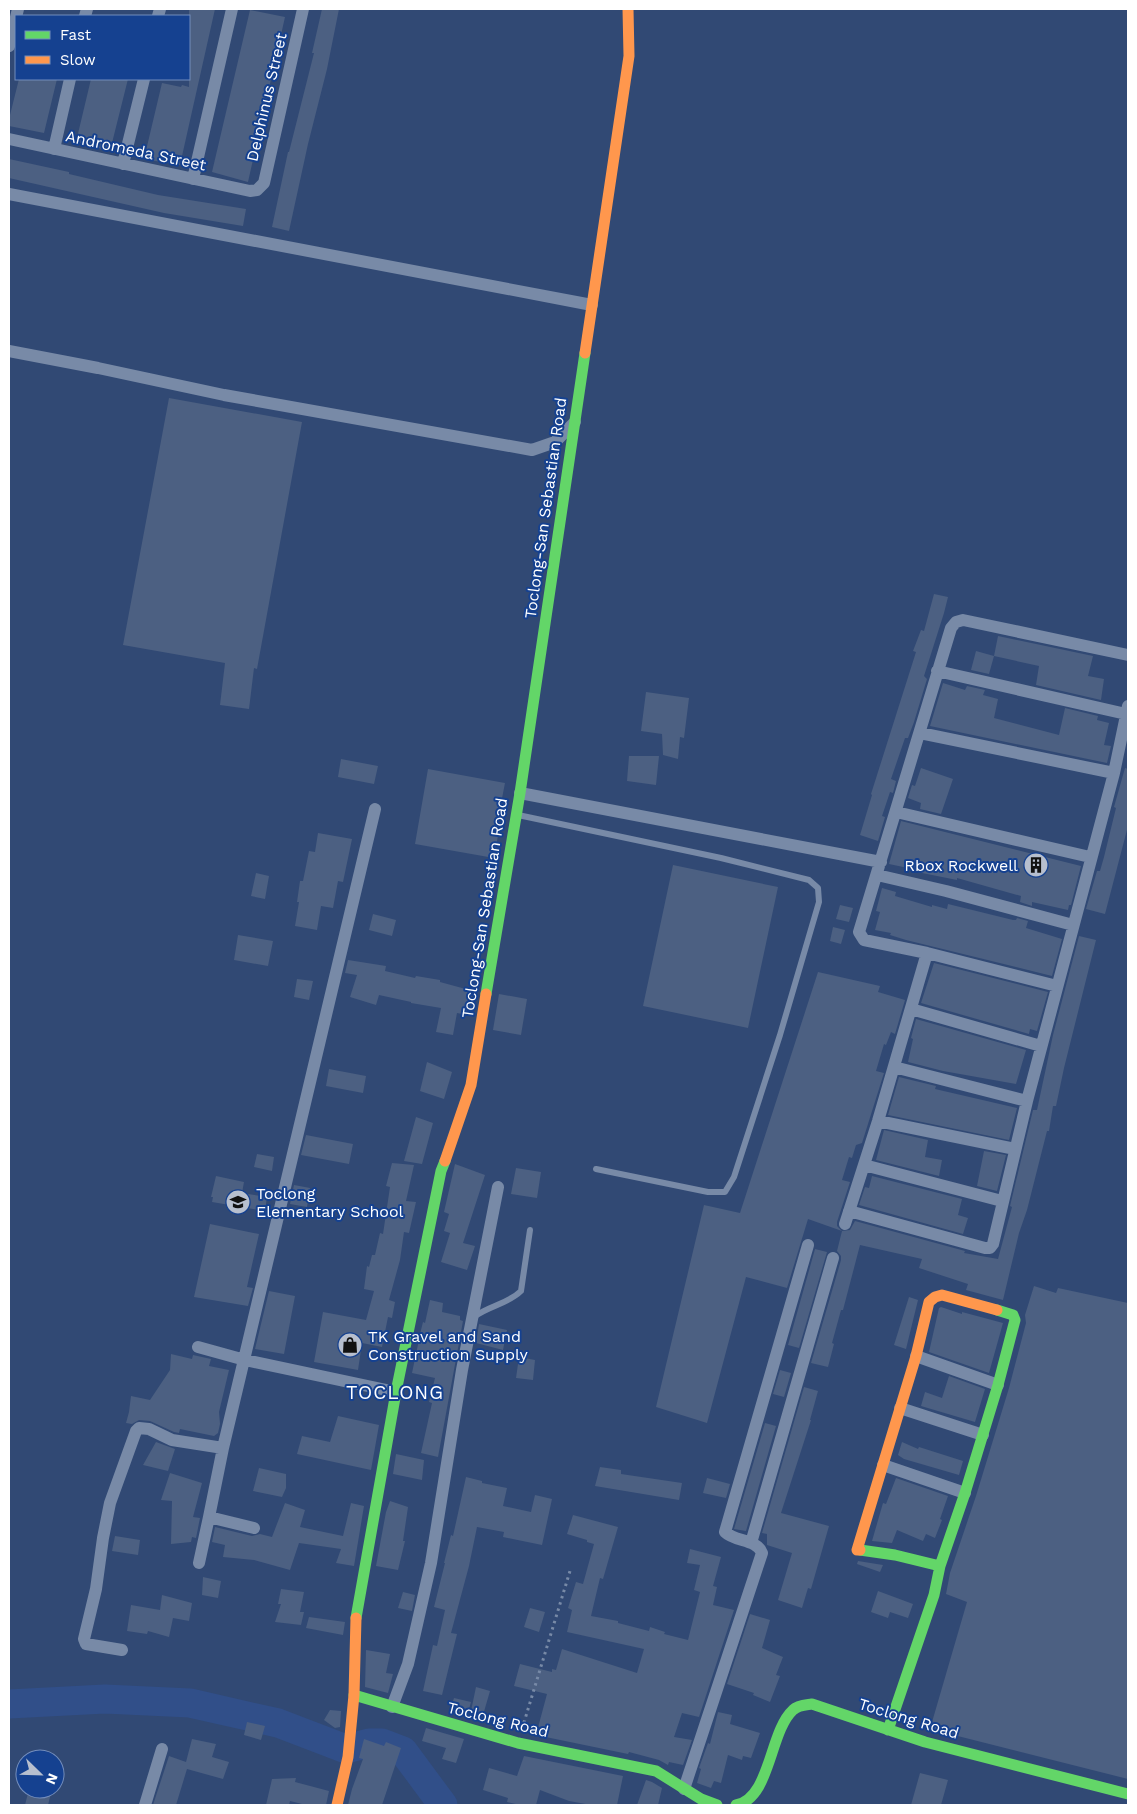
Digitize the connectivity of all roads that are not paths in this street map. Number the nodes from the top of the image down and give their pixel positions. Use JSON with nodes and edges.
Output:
{"nodes":[{"id":1,"x":232,"y":9,"type":"edge"},
{"id":2,"x":303,"y":9,"type":"edge"},
{"id":3,"x":628,"y":9,"type":"edge"},
{"id":4,"x":15,"y":21,"type":"edge"},
{"id":5,"x":9,"y":46,"type":"edge"},
{"id":6,"x":70,"y":80,"type":"edge"},
{"id":7,"x":144,"y":80,"type":"edge"},
{"id":8,"x":9,"y":139,"type":"edge"},
{"id":9,"x":54,"y":149,"type":"junction"},
{"id":10,"x":123,"y":164,"type":"junction"},
{"id":11,"x":193,"y":179,"type":"junction"},
{"id":12,"x":257,"y":190,"type":"joint"},
{"id":13,"x":9,"y":194,"type":"edge"},
{"id":14,"x":592,"y":305,"type":"junction"},
{"id":15,"x":9,"y":352,"type":"edge"},
{"id":16,"x":574,"y":422,"type":"junction"},
{"id":17,"x":1128,"y":655,"type":"edge"},
{"id":18,"x":937,"y":671,"type":"junction"},
{"id":19,"x":1127,"y":710,"type":"edge"},
{"id":20,"x":920,"y":733,"type":"junction"},
{"id":21,"x":1114,"y":773,"type":"junction"},
{"id":22,"x":520,"y":793,"type":"junction"},
{"id":23,"x":375,"y":809,"type":"dead end"},
{"id":24,"x":896,"y":812,"type":"junction"},
{"id":25,"x":516,"y":814,"type":"junction"},
{"id":26,"x":1090,"y":857,"type":"junction"},
{"id":27,"x":881,"y":862,"type":"junction"},
{"id":28,"x":877,"y":875,"type":"junction"},
{"id":29,"x":1073,"y":925,"type":"junction"},
{"id":30,"x":927,"y":954,"type":"junction"},
{"id":31,"x":1057,"y":986,"type":"junction"},
{"id":32,"x":911,"y":1009,"type":"junction"},
{"id":33,"x":1041,"y":1046,"type":"junction"},
{"id":34,"x":894,"y":1067,"type":"junction"},
{"id":35,"x":1027,"y":1102,"type":"junction"},
{"id":36,"x":878,"y":1122,"type":"junction"},
{"id":37,"x":1015,"y":1149,"type":"junction"},
{"id":38,"x":864,"y":1165,"type":"junction"},
{"id":39,"x":596,"y":1169,"type":"dead end"},
{"id":40,"x":498,"y":1187,"type":"dead end"},
{"id":41,"x":1002,"y":1201,"type":"junction"},
{"id":42,"x":849,"y":1211,"type":"junction"},
{"id":43,"x":845,"y":1224,"type":"dead end"},
{"id":44,"x":530,"y":1230,"type":"dead end"},
{"id":45,"x":808,"y":1245,"type":"dead end"},
{"id":46,"x":833,"y":1258,"type":"dead end"},
{"id":47,"x":474,"y":1318,"type":"junction"},
{"id":48,"x":198,"y":1347,"type":"dead end"},
{"id":49,"x":916,"y":1356,"type":"junction"},
{"id":50,"x":245,"y":1360,"type":"junction"},
{"id":51,"x":998,"y":1385,"type":"junction"},
{"id":52,"x":396,"y":1392,"type":"junction"},
{"id":53,"x":900,"y":1408,"type":"junction"},
{"id":54,"x":983,"y":1435,"type":"junction"},
{"id":55,"x":223,"y":1448,"type":"junction"},
{"id":56,"x":883,"y":1465,"type":"junction"},
{"id":57,"x":965,"y":1493,"type":"junction"},
{"id":58,"x":209,"y":1517,"type":"junction"},
{"id":59,"x":254,"y":1528,"type":"dead end"},
{"id":60,"x":751,"y":1543,"type":"junction"},
{"id":61,"x":199,"y":1563,"type":"dead end"},
{"id":62,"x":940,"y":1566,"type":"junction"},
{"id":63,"x":122,"y":1650,"type":"dead end"},
{"id":64,"x":354,"y":1695,"type":"junction"},
{"id":65,"x":392,"y":1707,"type":"junction"},
{"id":66,"x":888,"y":1730,"type":"junction"},
{"id":67,"x":162,"y":1749,"type":"dead end"},
{"id":68,"x":684,"y":1789,"type":"junction"},
{"id":69,"x":1128,"y":1794,"type":"edge"},
{"id":70,"x":144,"y":1805,"type":"edge"},
{"id":71,"x":337,"y":1805,"type":"edge"},
{"id":72,"x":717,"y":1805,"type":"edge"},
{"id":73,"x":736,"y":1805,"type":"edge"}],
"edges":[{"from":1,"to":11,"type":"street"},
{"from":2,"to":12,"type":"street","name":"Delphinus Street"},
{"from":3,"to":14,"type":"street","name":"Toclong-San Sebastian Road"},
{"from":4,"to":5,"type":"street"},
{"from":6,"to":9,"type":"street"},
{"from":7,"to":10,"type":"street"},
{"from":8,"to":9,"type":"street","name":"Andromeda Street"},
{"from":9,"to":10,"type":"street","name":"Andromeda Street"},
{"from":10,"to":11,"type":"street","name":"Andromeda Street"},
{"from":11,"to":12,"type":"street","name":"Andromeda Street"},
{"from":13,"to":14,"type":"street"},
{"from":14,"to":16,"type":"street","name":"Toclong-San Sebastian Road"},
{"from":15,"to":16,"type":"street"},
{"from":16,"to":22,"type":"street","name":"Toclong-San Sebastian Road"},
{"from":17,"to":18,"type":"street"},
{"from":18,"to":19,"type":"street"},
{"from":18,"to":20,"type":"street"},
{"from":19,"to":21,"type":"street"},
{"from":20,"to":21,"type":"street"},
{"from":20,"to":24,"type":"street"},
{"from":21,"to":26,"type":"street"},
{"from":22,"to":25,"type":"street","name":"Toclong-San Sebastian Road"},
{"from":22,"to":27,"type":"street"},
{"from":23,"to":50,"type":"street"},
{"from":24,"to":26,"type":"street"},
{"from":24,"to":27,"type":"street"},
{"from":25,"to":39,"type":"lane"},
{"from":25,"to":52,"type":"street","name":"Toclong-San Sebastian Road"},
{"from":26,"to":29,"type":"street"},
{"from":27,"to":28,"type":"street"},
{"from":28,"to":29,"type":"street"},
{"from":28,"to":30,"type":"street"},
{"from":29,"to":31,"type":"street"},
{"from":30,"to":31,"type":"street"},
{"from":30,"to":32,"type":"street"},
{"from":31,"to":33,"type":"street"},
{"from":32,"to":33,"type":"street"},
{"from":32,"to":34,"type":"street"},
{"from":33,"to":35,"type":"street"},
{"from":34,"to":35,"type":"street"},
{"from":34,"to":36,"type":"street"},
{"from":35,"to":37,"type":"street"},
{"from":36,"to":37,"type":"street"},
{"from":36,"to":38,"type":"street"},
{"from":37,"to":41,"type":"street"},
{"from":38,"to":41,"type":"street"},
{"from":38,"to":42,"type":"street"},
{"from":40,"to":47,"type":"street"},
{"from":41,"to":42,"type":"street"},
{"from":42,"to":43,"type":"street"},
{"from":44,"to":47,"type":"lane"},
{"from":45,"to":60,"type":"street"},
{"from":46,"to":60,"type":"street"},
{"from":47,"to":65,"type":"street"},
{"from":48,"to":50,"type":"street"},
{"from":49,"to":51,"type":"street"},
{"from":49,"to":51,"type":"street"},
{"from":49,"to":53,"type":"street"},
{"from":50,"to":52,"type":"street"},
{"from":50,"to":55,"type":"street"},
{"from":51,"to":54,"type":"street"},
{"from":52,"to":64,"type":"street","name":"Toclong-San Sebastian Road"},
{"from":53,"to":54,"type":"street"},
{"from":53,"to":56,"type":"street"},
{"from":54,"to":57,"type":"street"},
{"from":55,"to":58,"type":"street"},
{"from":55,"to":63,"type":"street"},
{"from":56,"to":57,"type":"street"},
{"from":56,"to":62,"type":"street"},
{"from":57,"to":62,"type":"street"},
{"from":58,"to":59,"type":"street"},
{"from":58,"to":61,"type":"street"},
{"from":60,"to":68,"type":"street"},
{"from":62,"to":66,"type":"street"},
{"from":64,"to":65,"type":"street","name":"Toclong Road"},
{"from":64,"to":71,"type":"street","name":"Toclong-San Sebastian Road"},
{"from":65,"to":68,"type":"street","name":"Toclong Road"},
{"from":66,"to":69,"type":"street","name":"Toclong Road"},
{"from":66,"to":73,"type":"street","name":"Toclong Road"},
{"from":67,"to":70,"type":"street"},
{"from":68,"to":72,"type":"street","name":"Toclong Road"}]}
